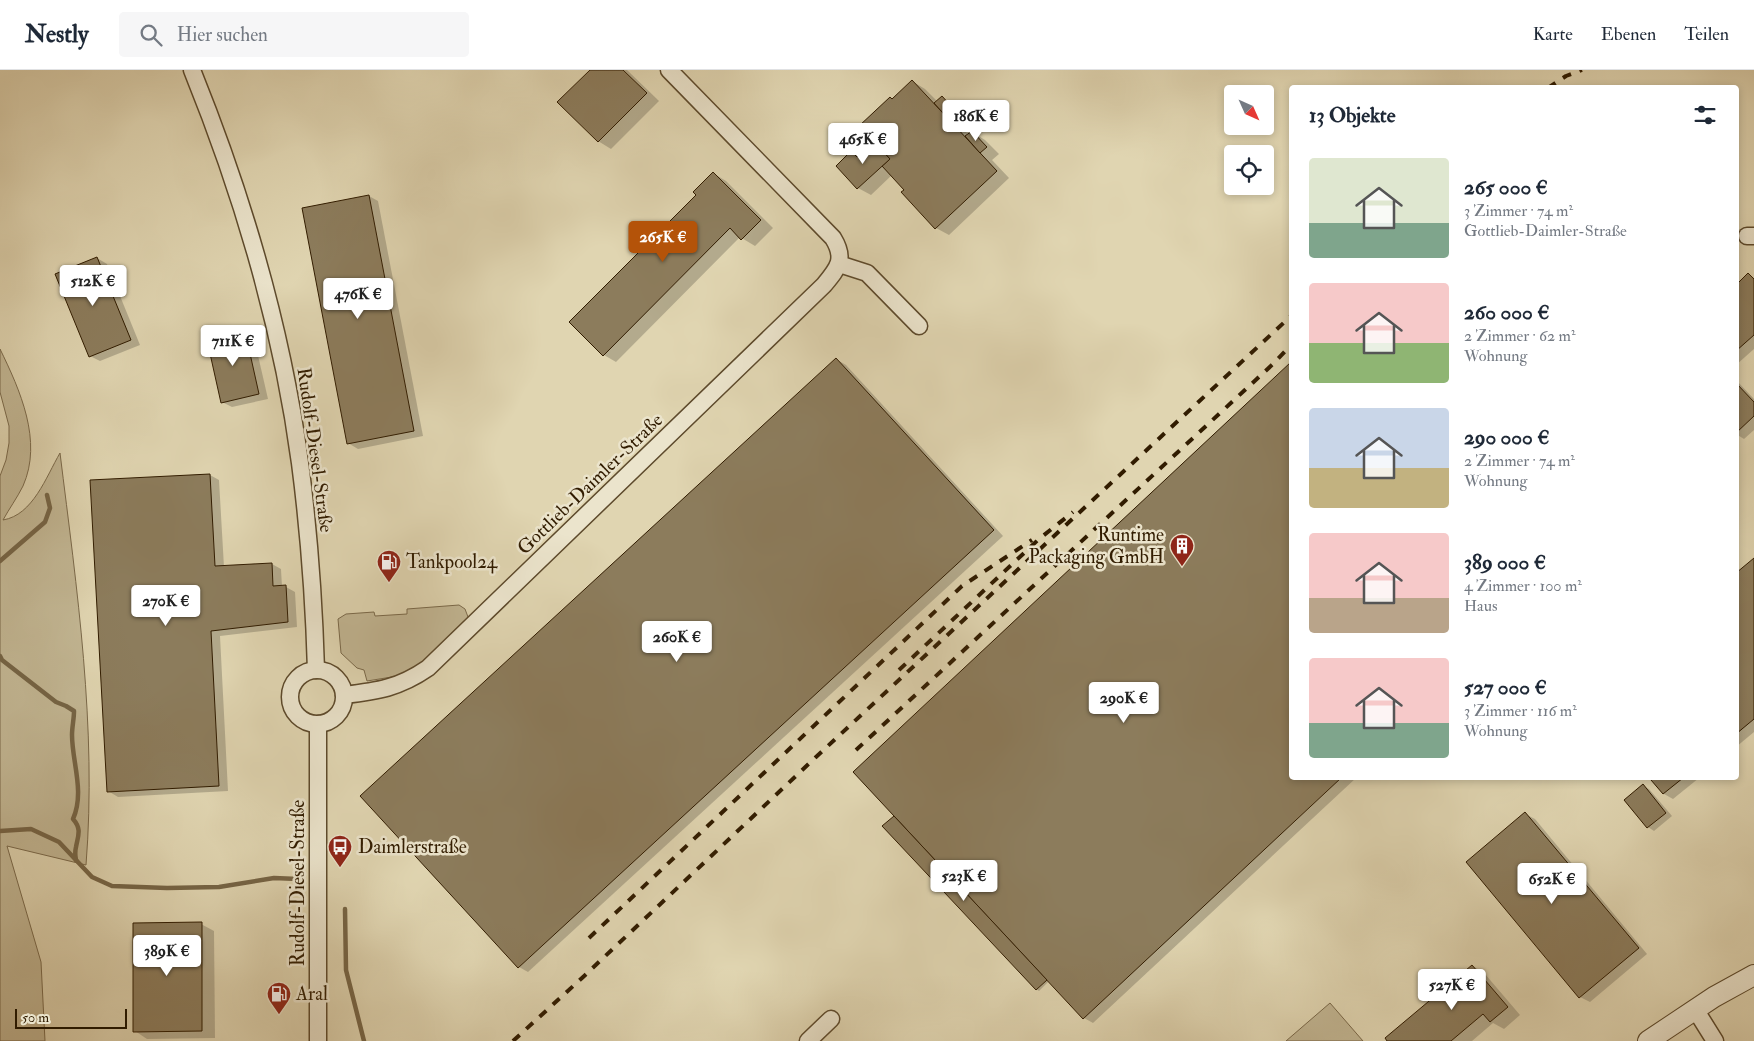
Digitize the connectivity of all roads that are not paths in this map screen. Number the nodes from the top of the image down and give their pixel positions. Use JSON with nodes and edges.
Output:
{"nodes":[{"id":1,"x":192,"y":70,"type":"edge"},
{"id":2,"x":669,"y":70,"type":"edge"},
{"id":3,"x":839,"y":264,"type":"junction"},
{"id":4,"x":919,"y":326,"type":"dead end"},
{"id":5,"x":316,"y":670,"type":"junction"},
{"id":6,"x":344,"y":695,"type":"junction"},
{"id":7,"x":318,"y":724,"type":"junction"},
{"id":8,"x":1754,"y":975,"type":"edge"},
{"id":9,"x":1695,"y":1009,"type":"junction"},
{"id":10,"x":831,"y":1020,"type":"dead end"},
{"id":11,"x":318,"y":1041,"type":"edge"},
{"id":12,"x":808,"y":1041,"type":"edge"},
{"id":13,"x":1648,"y":1041,"type":"edge"},
{"id":14,"x":1715,"y":1041,"type":"edge"}],
"edges":[{"from":1,"to":5,"type":"street","name":"Rudolf-Diesel-Straße"},
{"from":2,"to":3,"type":"street"},
{"from":3,"to":4,"type":"street"},
{"from":3,"to":6,"type":"street","name":"Gottlieb-Daimler-Straße"},
{"from":5,"to":6,"type":"street"},
{"from":5,"to":7,"type":"street"},
{"from":6,"to":7,"type":"street"},
{"from":7,"to":11,"type":"street","name":"Rudolf-Diesel-Straße"},
{"from":8,"to":9,"type":"street"},
{"from":9,"to":13,"type":"street"},
{"from":9,"to":14,"type":"street"},
{"from":10,"to":12,"type":"street"}]}
